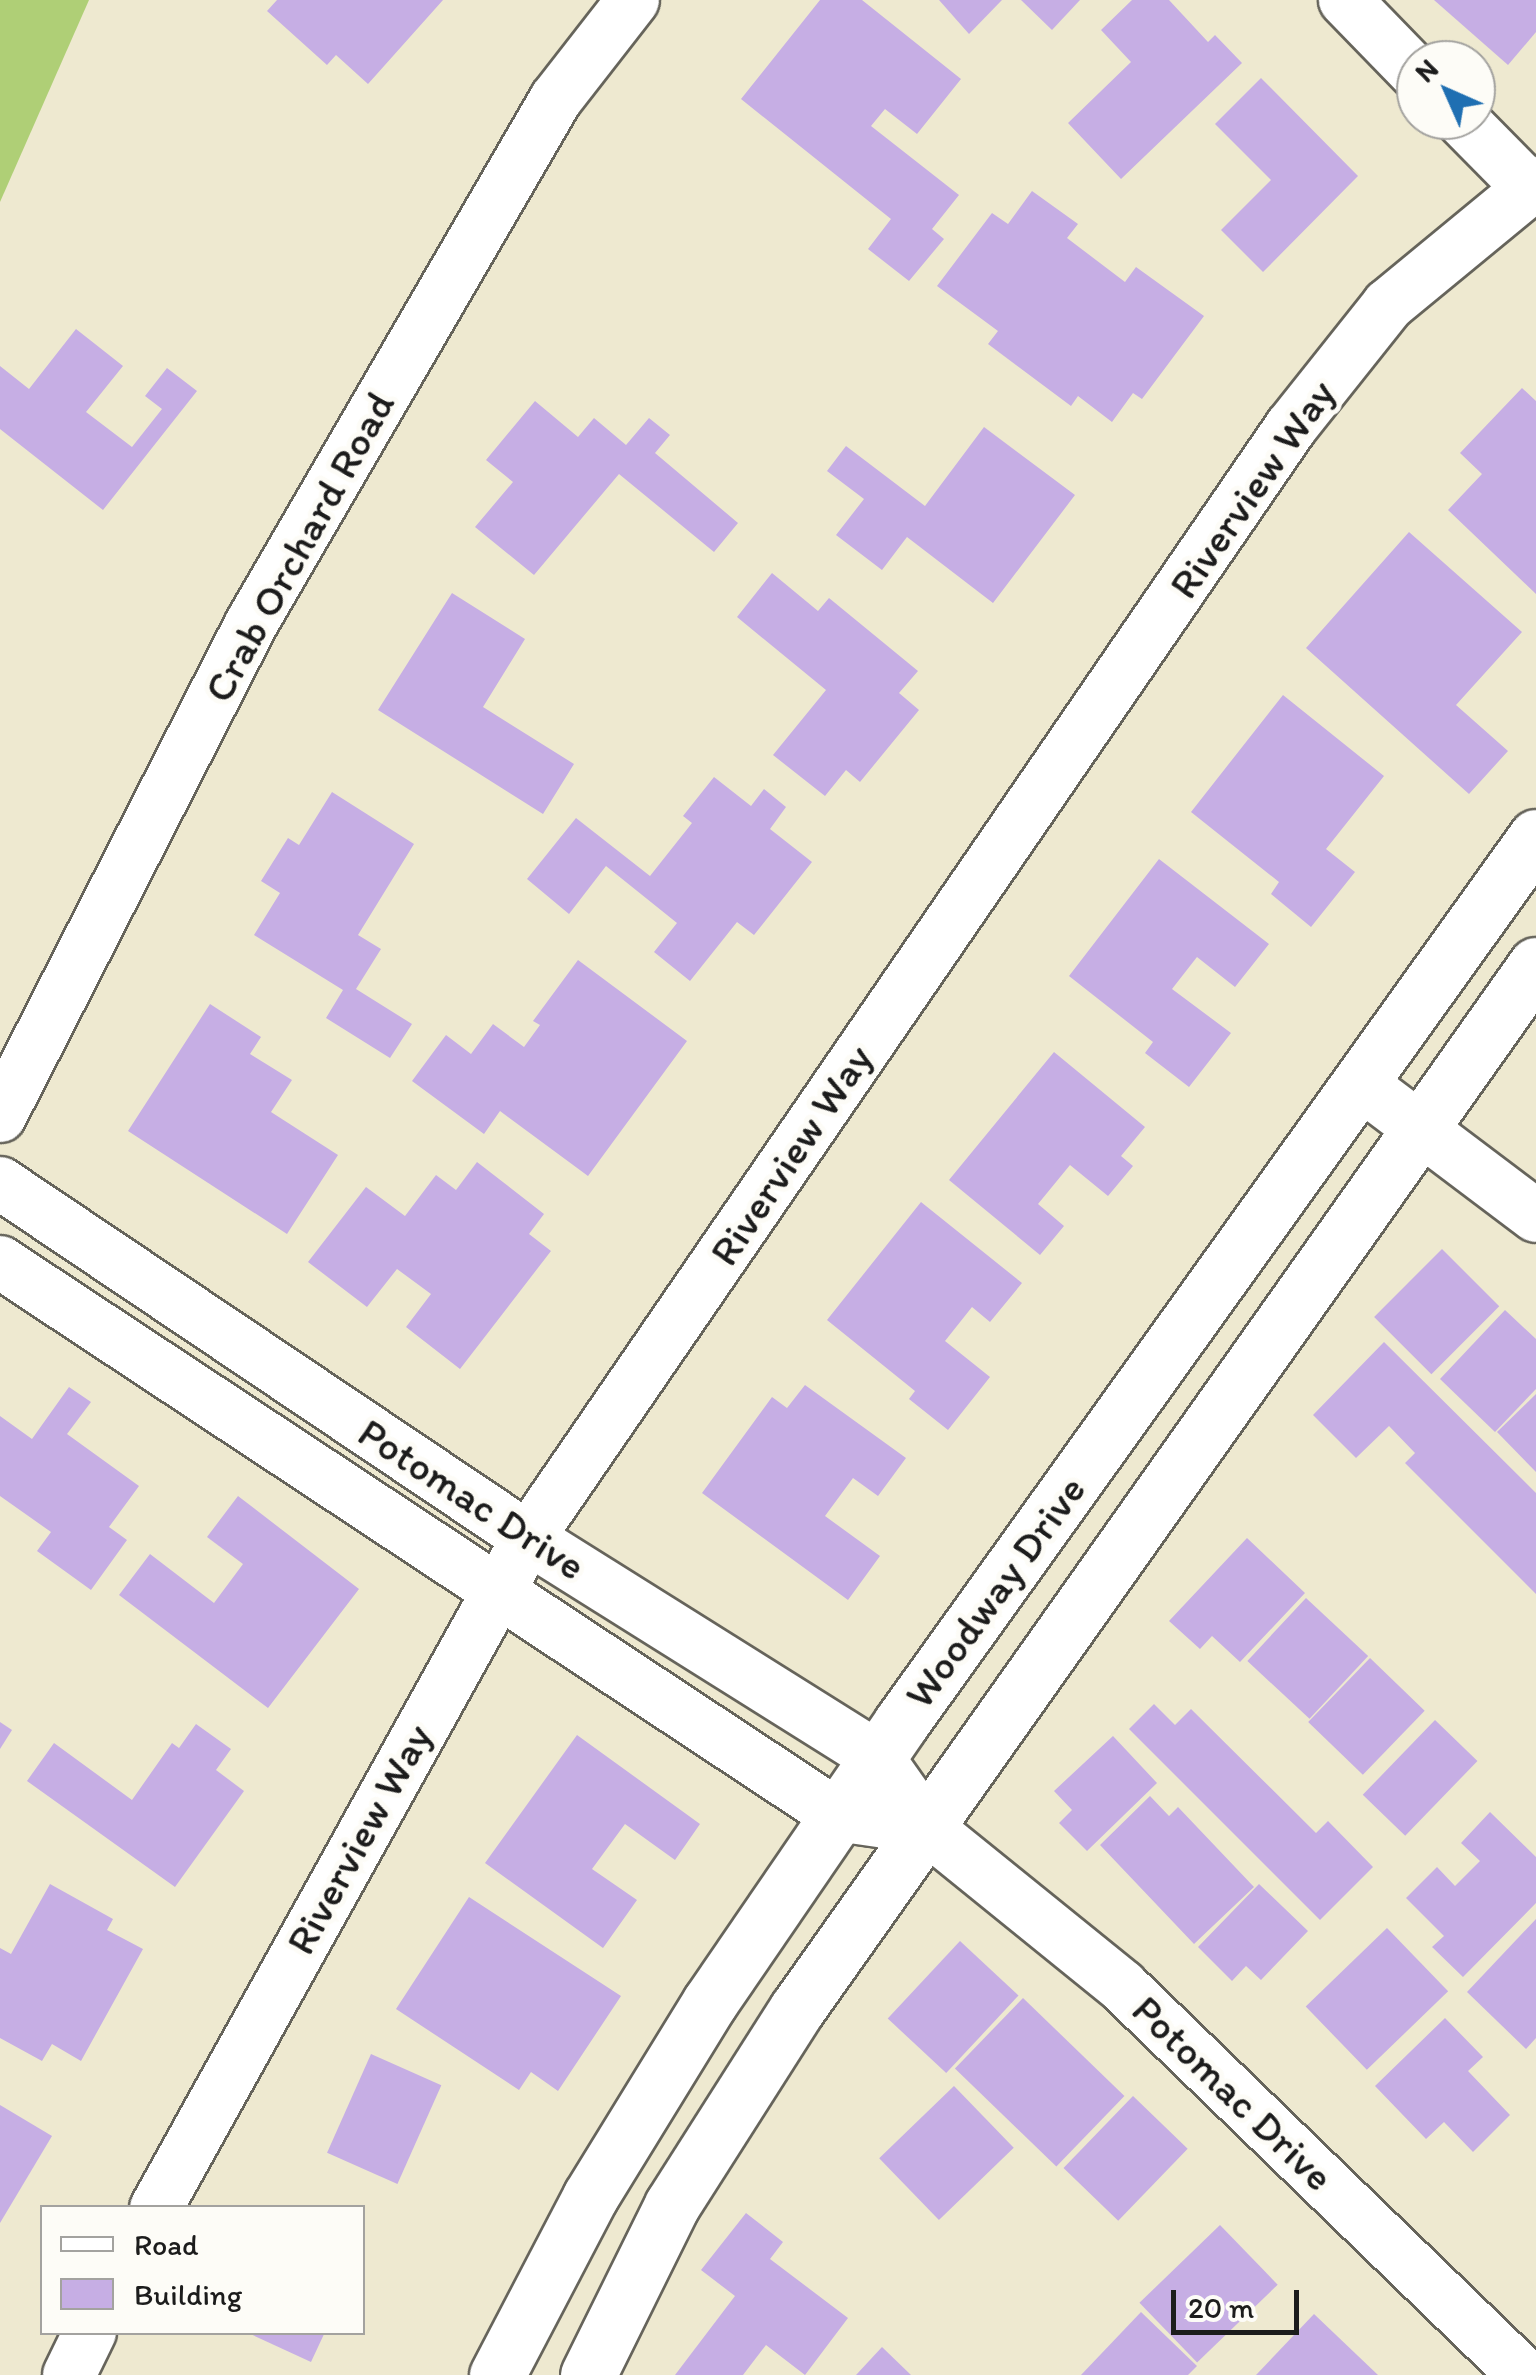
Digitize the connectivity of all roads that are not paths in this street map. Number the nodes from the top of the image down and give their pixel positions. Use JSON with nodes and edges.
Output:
{"nodes":[{"id":1,"x":633,"y":0,"type":"edge"},
{"id":2,"x":1345,"y":0,"type":"edge"},
{"id":3,"x":1396,"y":52,"type":"edge"},
{"id":4,"x":1484,"y":140,"type":"edge"},
{"id":5,"x":1533,"y":186,"type":"edge"},
{"id":6,"x":1536,"y":837,"type":"edge"},
{"id":7,"x":1536,"y":965,"type":"edge"},
{"id":8,"x":1361,"y":1084,"type":"junction"},
{"id":9,"x":0,"y":1116,"type":"edge"},
{"id":10,"x":1421,"y":1124,"type":"junction"},
{"id":11,"x":0,"y":1183,"type":"edge"},
{"id":12,"x":1536,"y":1216,"type":"edge"},
{"id":13,"x":0,"y":1262,"type":"edge"},
{"id":14,"x":528,"y":1538,"type":"junction"},
{"id":15,"x":497,"y":1593,"type":"junction"},
{"id":16,"x":877,"y":1757,"type":"junction"},
{"id":17,"x":837,"y":1816,"type":"junction"},
{"id":18,"x":927,"y":1828,"type":"junction"},
{"id":19,"x":158,"y":2205,"type":"edge"},
{"id":20,"x":89,"y":2335,"type":"edge"},
{"id":21,"x":69,"y":2375,"type":"edge"},
{"id":22,"x":497,"y":2375,"type":"edge"},
{"id":23,"x":588,"y":2375,"type":"edge"},
{"id":24,"x":1524,"y":2375,"type":"edge"}],
"edges":[{"from":1,"to":9,"type":"street","name":"Crab Orchard Road"},
{"from":2,"to":3,"type":"street"},
{"from":4,"to":5,"type":"street"},
{"from":5,"to":14,"type":"street","name":"Riverview Way"},
{"from":6,"to":8,"type":"main road","name":"Woodway Drive"},
{"from":7,"to":10,"type":"main road","name":"Woodway Drive"},
{"from":8,"to":10,"type":"street"},
{"from":8,"to":16,"type":"main road","name":"Woodway Drive"},
{"from":10,"to":12,"type":"street"},
{"from":10,"to":18,"type":"main road","name":"Woodway Drive"},
{"from":11,"to":14,"type":"street","name":"Potomac Drive"},
{"from":13,"to":15,"type":"street","name":"Potomac Drive"},
{"from":14,"to":15,"type":"street","name":"Riverview Way"},
{"from":14,"to":16,"type":"street","name":"Potomac Drive"},
{"from":15,"to":17,"type":"street","name":"Potomac Drive"},
{"from":15,"to":19,"type":"street","name":"Riverview Way"},
{"from":16,"to":17,"type":"main road","name":"Woodway Drive"},
{"from":16,"to":18,"type":"street","name":"Potomac Drive"},
{"from":17,"to":18,"type":"street","name":"Potomac Drive"},
{"from":17,"to":22,"type":"main road","name":"Woodway Drive"},
{"from":18,"to":23,"type":"main road","name":"Woodway Drive"},
{"from":18,"to":24,"type":"street","name":"Potomac Drive"},
{"from":20,"to":21,"type":"street"}]}
